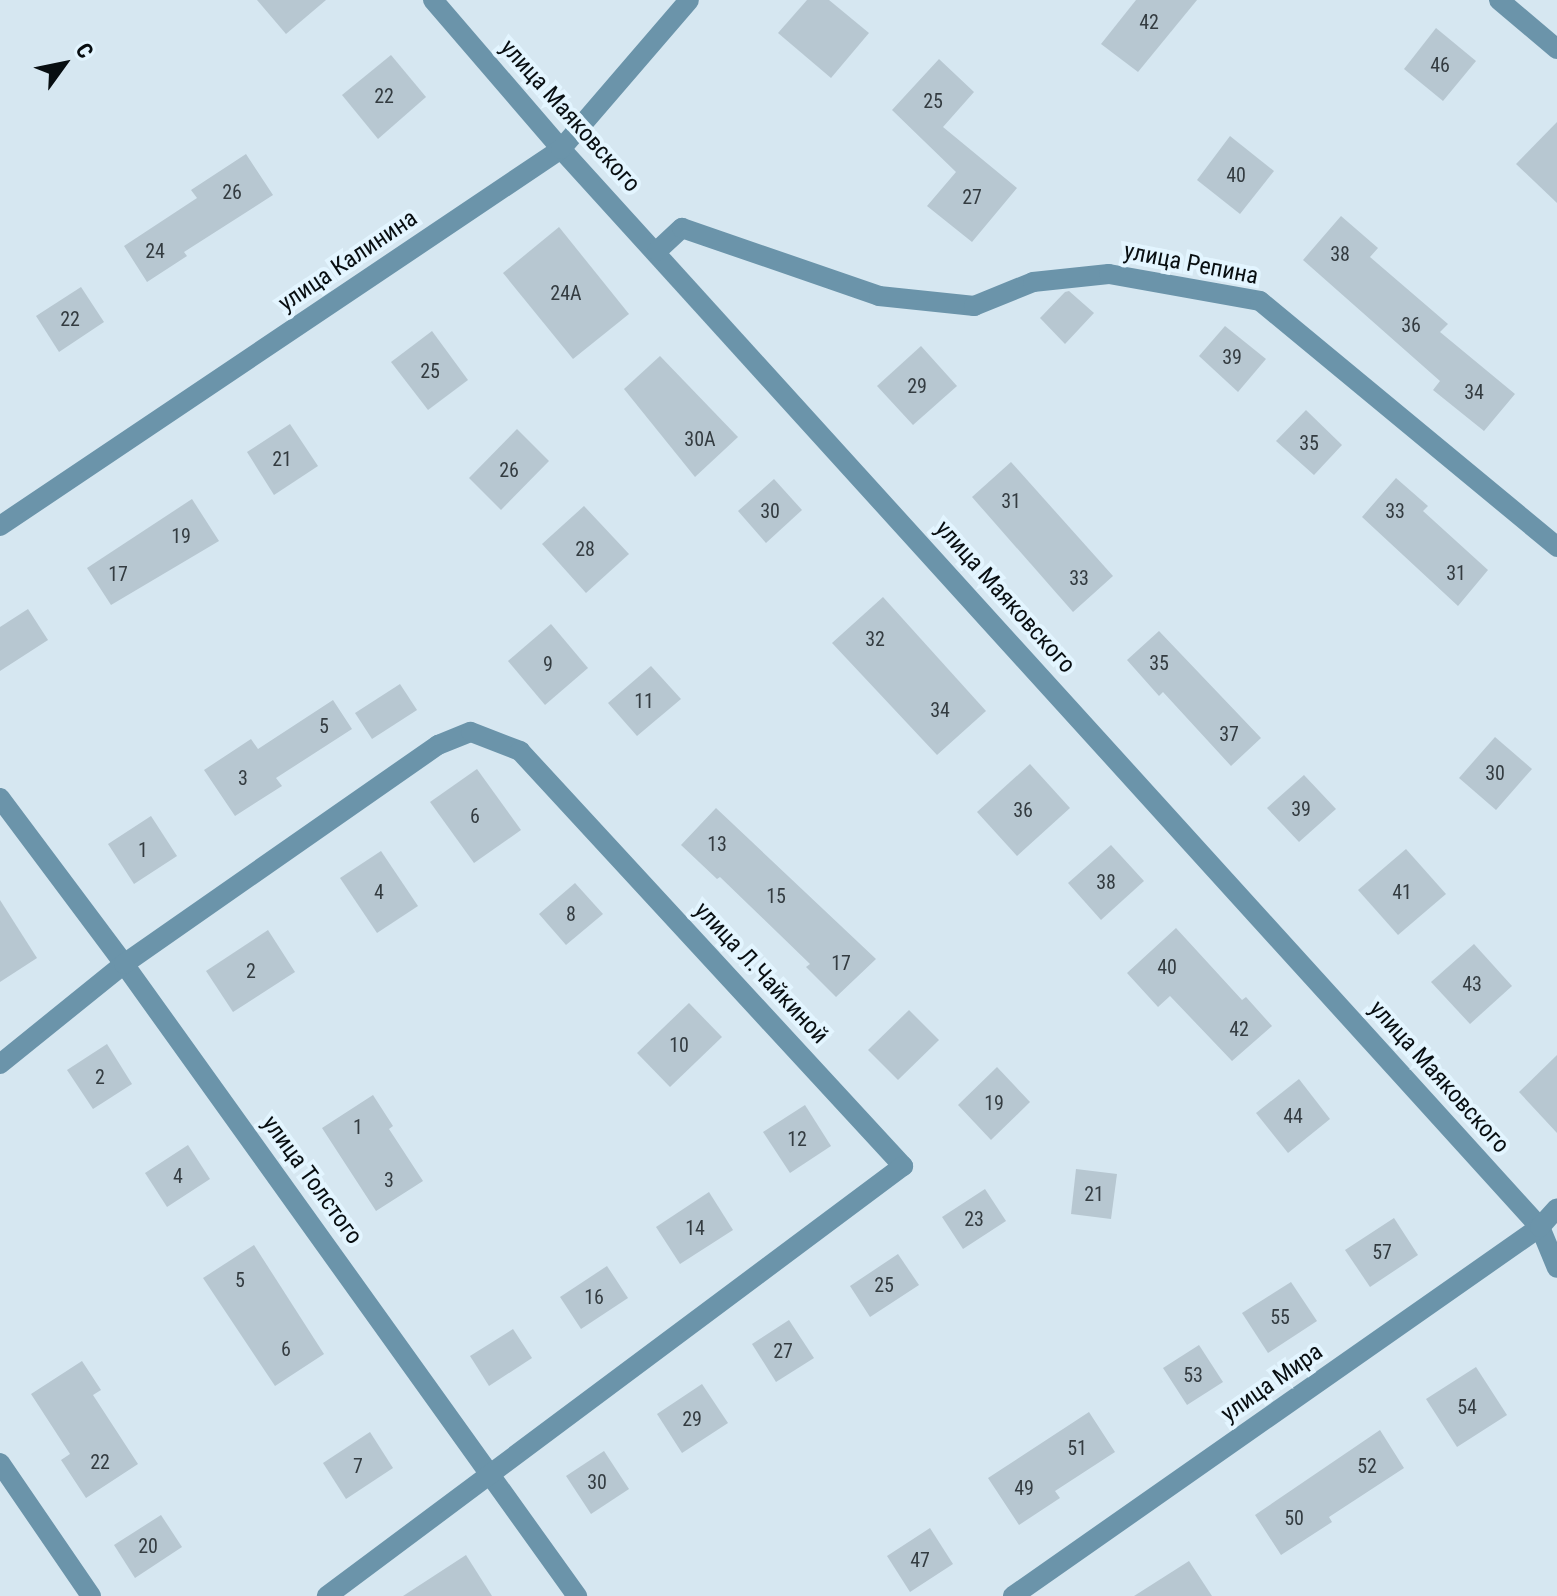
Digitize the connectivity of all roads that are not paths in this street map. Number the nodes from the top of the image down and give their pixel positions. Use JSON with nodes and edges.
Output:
{"nodes":[{"id":1,"x":433,"y":0,"type":"edge"},
{"id":2,"x":689,"y":0,"type":"edge"},
{"id":3,"x":1499,"y":0,"type":"edge"},
{"id":4,"x":1557,"y":49,"type":"edge"},
{"id":5,"x":561,"y":149,"type":"junction"},
{"id":6,"x":657,"y":251,"type":"junction"},
{"id":7,"x":0,"y":526,"type":"edge"},
{"id":8,"x":1557,"y":547,"type":"edge"},
{"id":9,"x":0,"y":798,"type":"edge"},
{"id":10,"x":124,"y":964,"type":"junction"},
{"id":11,"x":0,"y":1064,"type":"edge"},
{"id":12,"x":1557,"y":1208,"type":"edge"},
{"id":13,"x":1548,"y":1230,"type":"edge"},
{"id":14,"x":1557,"y":1268,"type":"edge"},
{"id":15,"x":0,"y":1463,"type":"edge"},
{"id":16,"x":492,"y":1472,"type":"junction"},
{"id":17,"x":91,"y":1596,"type":"edge"},
{"id":18,"x":327,"y":1596,"type":"edge"},
{"id":19,"x":577,"y":1596,"type":"edge"},
{"id":20,"x":1013,"y":1596,"type":"edge"}],
"edges":[{"from":1,"to":5,"type":"street","name":"улица Маяковского"},
{"from":2,"to":5,"type":"street","name":"улица Калинина"},
{"from":3,"to":4,"type":"street"},
{"from":5,"to":6,"type":"street","name":"улица Маяковского"},
{"from":5,"to":7,"type":"street","name":"улица Калинина"},
{"from":6,"to":8,"type":"street","name":"улица Репина"},
{"from":6,"to":13,"type":"street","name":"улица Маяковского"},
{"from":9,"to":10,"type":"street","name":"улица Толстого"},
{"from":10,"to":11,"type":"street","name":"улица Л.Чайкиной"},
{"from":10,"to":16,"type":"street","name":"улица Толстого"},
{"from":10,"to":16,"type":"street","name":"улица Л.Чайкиной"},
{"from":12,"to":13,"type":"street","name":"улица Мира"},
{"from":13,"to":14,"type":"street","name":"улица Маяковского"},
{"from":13,"to":20,"type":"street","name":"улица Мира"},
{"from":15,"to":17,"type":"street"},
{"from":16,"to":18,"type":"street","name":"улица Л.Чайкиной"},
{"from":16,"to":19,"type":"street","name":"улица Толстого"}]}
